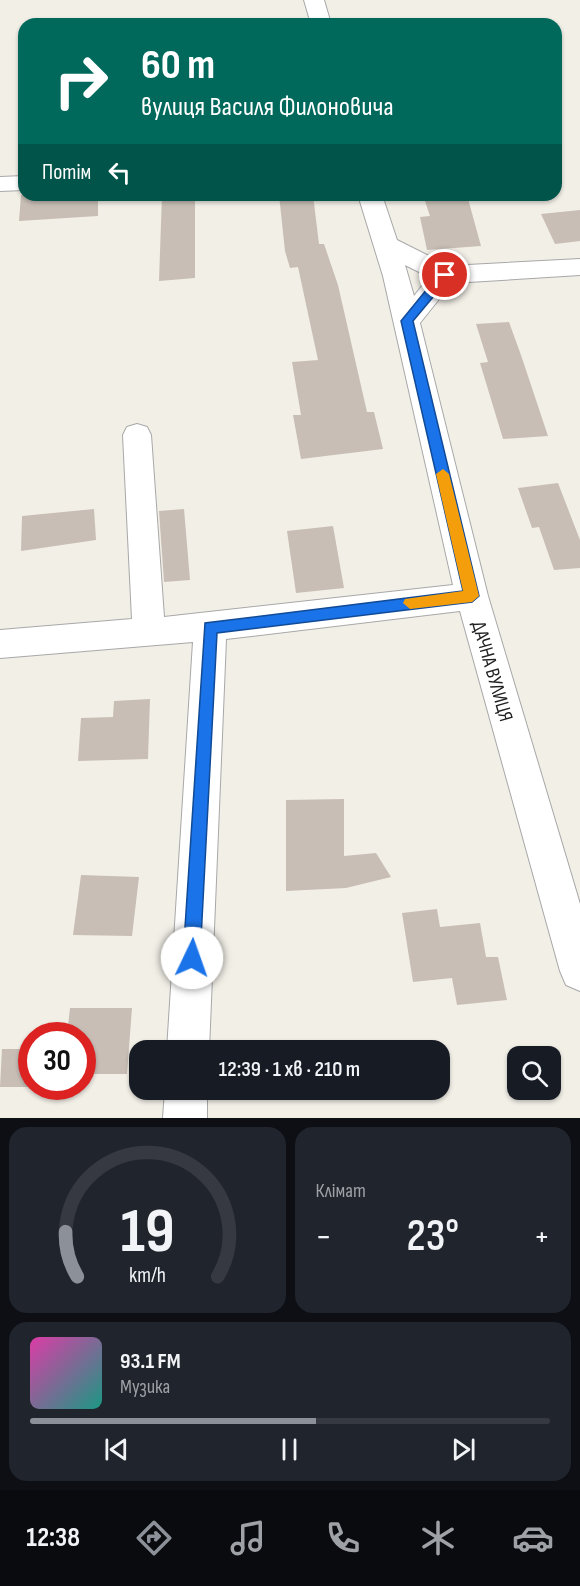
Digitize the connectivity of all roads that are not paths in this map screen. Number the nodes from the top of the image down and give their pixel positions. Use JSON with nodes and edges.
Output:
{"nodes":[{"id":1,"x":314,"y":0,"type":"edge"},
{"id":2,"x":319,"y":18,"type":"edge"},
{"id":3,"x":18,"y":183,"type":"edge"},
{"id":4,"x":0,"y":184,"type":"edge"},
{"id":5,"x":372,"y":201,"type":"edge"},
{"id":6,"x":386,"y":245,"type":"junction"},
{"id":7,"x":580,"y":267,"type":"edge"},
{"id":8,"x":445,"y":275,"type":"junction"},
{"id":9,"x":407,"y":321,"type":"junction"},
{"id":10,"x":137,"y":435,"type":"dead end"},
{"id":11,"x":472,"y":596,"type":"junction"},
{"id":12,"x":210,"y":627,"type":"junction"},
{"id":13,"x":149,"y":632,"type":"junction"},
{"id":14,"x":0,"y":644,"type":"edge"},
{"id":15,"x":580,"y":971,"type":"edge"},
{"id":16,"x":189,"y":1040,"type":"edge"},
{"id":17,"x":186,"y":1100,"type":"edge"},
{"id":18,"x":185,"y":1118,"type":"edge"}],
"edges":[{"from":1,"to":2,"type":"street"},
{"from":3,"to":4,"type":"street"},
{"from":5,"to":6,"type":"street","name":"ДАЧНА ВУЛИЦЯ"},
{"from":6,"to":8,"type":"street"},
{"from":6,"to":9,"type":"street","name":"ДАЧНА ВУЛИЦЯ"},
{"from":7,"to":8,"type":"street"},
{"from":8,"to":9,"type":"street"},
{"from":9,"to":11,"type":"street","name":"ДАЧНА ВУЛИЦЯ"},
{"from":10,"to":13,"type":"street"},
{"from":11,"to":12,"type":"street"},
{"from":11,"to":15,"type":"street","name":"ДАЧНА ВУЛИЦЯ"},
{"from":12,"to":13,"type":"street"},
{"from":12,"to":16,"type":"street"},
{"from":13,"to":14,"type":"street"},
{"from":17,"to":18,"type":"street"}]}
